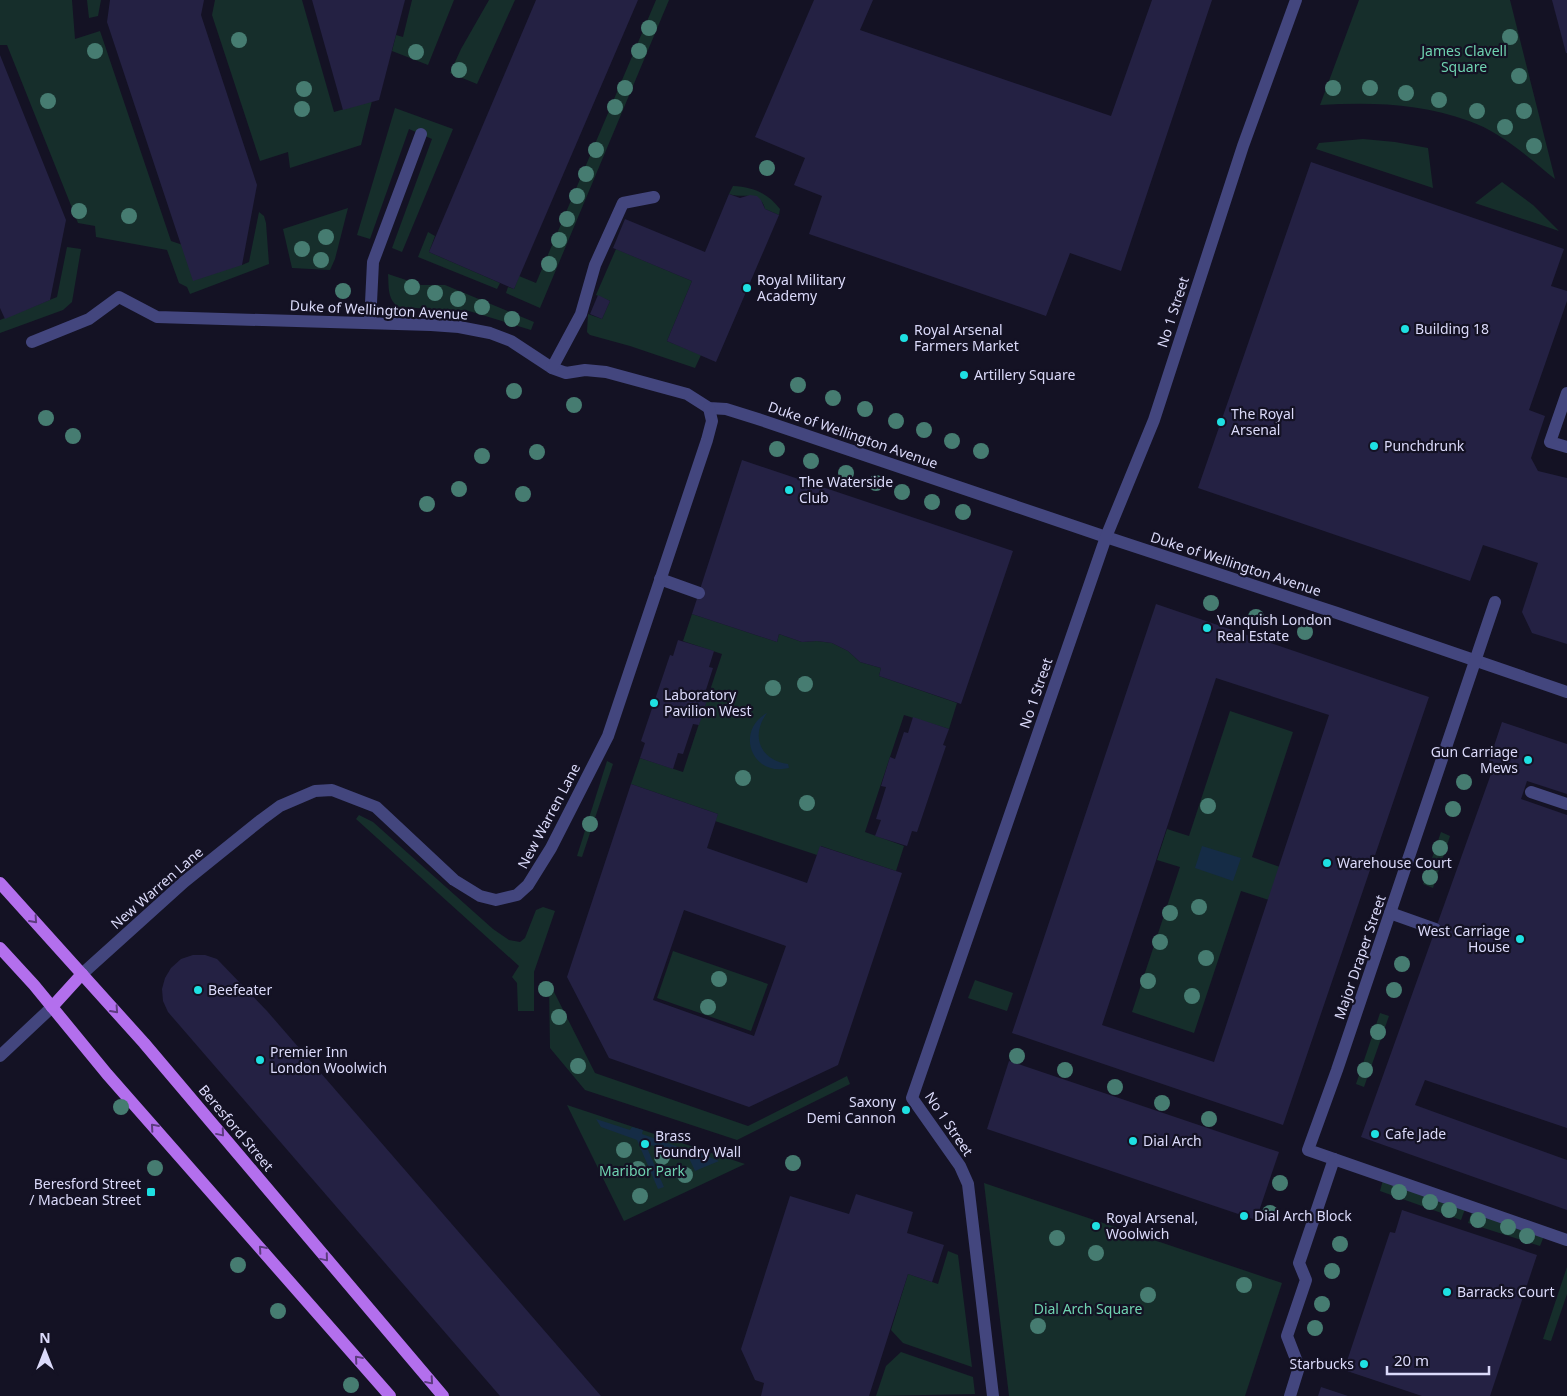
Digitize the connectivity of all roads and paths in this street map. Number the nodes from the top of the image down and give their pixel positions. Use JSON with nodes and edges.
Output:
{"nodes":[{"id":1,"x":1296,"y":0,"type":"edge"},
{"id":2,"x":421,"y":134,"type":"dead end"},
{"id":3,"x":654,"y":197,"type":"dead end"},
{"id":4,"x":370,"y":323,"type":"junction"},
{"id":5,"x":32,"y":342,"type":"dead end"},
{"id":6,"x":552,"y":368,"type":"junction"},
{"id":7,"x":1567,"y":393,"type":"edge"},
{"id":8,"x":709,"y":408,"type":"junction"},
{"id":9,"x":1567,"y":447,"type":"edge"},
{"id":10,"x":1106,"y":538,"type":"junction"},
{"id":11,"x":660,"y":579,"type":"junction"},
{"id":12,"x":699,"y":593,"type":"dead end"},
{"id":13,"x":1495,"y":602,"type":"dead end"},
{"id":14,"x":1475,"y":661,"type":"junction"},
{"id":15,"x":1567,"y":692,"type":"edge"},
{"id":16,"x":1532,"y":792,"type":"dead end"},
{"id":17,"x":1567,"y":804,"type":"edge"},
{"id":18,"x":0,"y":883,"type":"edge"},
{"id":19,"x":1390,"y":913,"type":"junction"},
{"id":20,"x":1435,"y":929,"type":"dead end"},
{"id":21,"x":0,"y":948,"type":"edge"},
{"id":22,"x":82,"y":974,"type":"junction"},
{"id":23,"x":52,"y":1007,"type":"junction"},
{"id":24,"x":0,"y":1056,"type":"edge"},
{"id":25,"x":1334,"y":1159,"type":"junction"},
{"id":26,"x":1567,"y":1240,"type":"edge"},
{"id":27,"x":390,"y":1396,"type":"edge"},
{"id":28,"x":443,"y":1396,"type":"edge"},
{"id":29,"x":993,"y":1396,"type":"edge"},
{"id":30,"x":1290,"y":1396,"type":"edge"}],
"edges":[{"from":1,"to":10,"type":"street","name":"No 1 Street"},
{"from":2,"to":4,"type":"street"},
{"from":3,"to":6,"type":"street"},
{"from":4,"to":5,"type":"street","name":"Duke of Wellington Avenue"},
{"from":4,"to":6,"type":"street","name":"Duke of Wellington Avenue"},
{"from":6,"to":8,"type":"street","name":"Duke of Wellington Avenue"},
{"from":7,"to":9,"type":"street"},
{"from":8,"to":10,"type":"street","name":"Duke of Wellington Avenue"},
{"from":8,"to":11,"type":"street","name":"New Warren Lane"},
{"from":10,"to":14,"type":"street","name":"Duke of Wellington Avenue"},
{"from":10,"to":29,"type":"street","name":"No 1 Street"},
{"from":11,"to":12,"type":"street"},
{"from":11,"to":22,"type":"street","name":"New Warren Lane"},
{"from":13,"to":14,"type":"street","name":"Major Draper Street"},
{"from":14,"to":15,"type":"street","name":"Duke of Wellington Avenue"},
{"from":14,"to":19,"type":"street","name":"Major Draper Street"},
{"from":16,"to":17,"type":"street"},
{"from":18,"to":22,"type":"main road","name":"Beresford Street","one_way":true},
{"from":19,"to":20,"type":"street"},
{"from":19,"to":25,"type":"street","name":"Major Draper Street"},
{"from":21,"to":23,"type":"main road"},
{"from":22,"to":23,"type":"main road"},
{"from":22,"to":28,"type":"main road","name":"Beresford Street","one_way":true},
{"from":23,"to":24,"type":"street"},
{"from":27,"to":23,"type":"main road","one_way":true},
{"from":25,"to":26,"type":"street","name":"Major Draper Street"},
{"from":25,"to":30,"type":"street"}]}
